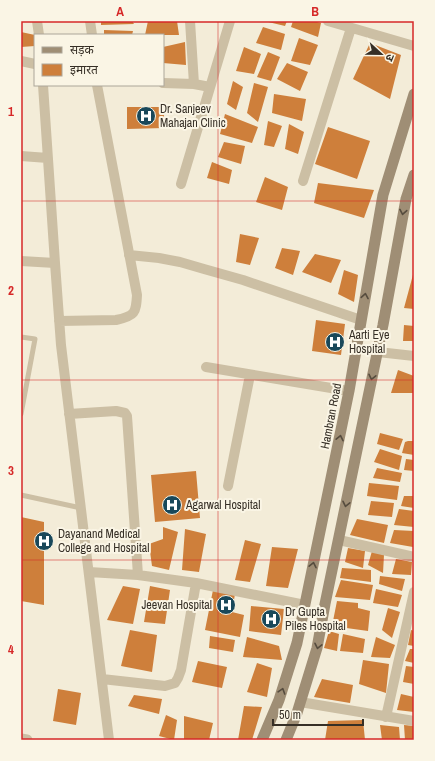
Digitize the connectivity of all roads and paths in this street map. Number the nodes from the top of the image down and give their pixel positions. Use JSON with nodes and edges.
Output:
{"nodes":[{"id":1,"x":37,"y":21,"type":"edge"},
{"id":2,"x":90,"y":21,"type":"edge"},
{"id":3,"x":190,"y":21,"type":"edge"},
{"id":4,"x":230,"y":21,"type":"edge"},
{"id":5,"x":328,"y":21,"type":"edge"},
{"id":6,"x":351,"y":28,"type":"junction"},
{"id":7,"x":39,"y":34,"type":"edge"},
{"id":8,"x":92,"y":34,"type":"edge"},
{"id":9,"x":414,"y":46,"type":"edge"},
{"id":10,"x":21,"y":61,"type":"edge"},
{"id":11,"x":34,"y":64,"type":"edge"},
{"id":12,"x":164,"y":83,"type":"edge"},
{"id":13,"x":194,"y":84,"type":"junction"},
{"id":14,"x":46,"y":86,"type":"edge"},
{"id":15,"x":98,"y":86,"type":"edge"},
{"id":16,"x":210,"y":87,"type":"junction"},
{"id":17,"x":414,"y":94,"type":"edge"},
{"id":18,"x":21,"y":156,"type":"edge"},
{"id":19,"x":48,"y":158,"type":"junction"},
{"id":20,"x":414,"y":175,"type":"edge"},
{"id":21,"x":303,"y":181,"type":"dead end"},
{"id":22,"x":181,"y":184,"type":"dead end"},
{"id":23,"x":129,"y":255,"type":"junction"},
{"id":24,"x":21,"y":261,"type":"edge"},
{"id":25,"x":55,"y":263,"type":"junction"},
{"id":26,"x":361,"y":320,"type":"junction"},
{"id":27,"x":59,"y":321,"type":"junction"},
{"id":28,"x":21,"y":337,"type":"edge"},
{"id":29,"x":378,"y":352,"type":"junction"},
{"id":30,"x":414,"y":356,"type":"edge"},
{"id":31,"x":206,"y":367,"type":"dead end"},
{"id":32,"x":250,"y":375,"type":"junction"},
{"id":33,"x":349,"y":391,"type":"junction"},
{"id":34,"x":22,"y":399,"type":"edge"},
{"id":35,"x":21,"y":414,"type":"edge"},
{"id":36,"x":69,"y":414,"type":"junction"},
{"id":37,"x":228,"y":486,"type":"dead end"},
{"id":38,"x":21,"y":495,"type":"edge"},
{"id":39,"x":81,"y":508,"type":"junction"},
{"id":40,"x":338,"y":540,"type":"junction"},
{"id":41,"x":414,"y":557,"type":"edge"},
{"id":42,"x":89,"y":572,"type":"junction"},
{"id":43,"x":138,"y":576,"type":"junction"},
{"id":44,"x":196,"y":583,"type":"junction"},
{"id":45,"x":414,"y":592,"type":"edge"},
{"id":46,"x":305,"y":604,"type":"junction"},
{"id":47,"x":102,"y":679,"type":"junction"},
{"id":48,"x":300,"y":702,"type":"junction"},
{"id":49,"x":386,"y":717,"type":"junction"},
{"id":50,"x":414,"y":721,"type":"edge"},
{"id":51,"x":21,"y":739,"type":"edge"},
{"id":52,"x":27,"y":740,"type":"edge"},
{"id":53,"x":109,"y":740,"type":"edge"},
{"id":54,"x":262,"y":740,"type":"edge"},
{"id":55,"x":286,"y":740,"type":"edge"}],
"edges":[{"from":1,"to":7,"type":"street"},
{"from":2,"to":8,"type":"street"},
{"from":3,"to":13,"type":"street"},
{"from":4,"to":16,"type":"street"},
{"from":5,"to":6,"type":"street"},
{"from":6,"to":9,"type":"street"},
{"from":6,"to":21,"type":"street"},
{"from":10,"to":11,"type":"street"},
{"from":12,"to":13,"type":"street"},
{"from":13,"to":16,"type":"street"},
{"from":14,"to":19,"type":"street"},
{"from":15,"to":23,"type":"street"},
{"from":16,"to":22,"type":"street"},
{"from":26,"to":17,"type":"main road","name":"Hambran Road","one_way":true},
{"from":18,"to":19,"type":"street"},
{"from":19,"to":25,"type":"street"},
{"from":20,"to":29,"type":"main road","one_way":true},
{"from":23,"to":26,"type":"street"},
{"from":23,"to":27,"type":"street"},
{"from":24,"to":25,"type":"street"},
{"from":25,"to":27,"type":"street"},
{"from":26,"to":33,"type":"main road","name":"Hambran Road"},
{"from":27,"to":36,"type":"street"},
{"from":28,"to":34,"type":"lane"},
{"from":29,"to":30,"type":"street"},
{"from":29,"to":40,"type":"main road","one_way":true},
{"from":31,"to":32,"type":"street"},
{"from":32,"to":33,"type":"street"},
{"from":32,"to":37,"type":"street"},
{"from":46,"to":33,"type":"main road","name":"Hambran Road","one_way":true},
{"from":34,"to":35,"type":"lane"},
{"from":36,"to":39,"type":"street"},
{"from":36,"to":43,"type":"street"},
{"from":38,"to":39,"type":"lane"},
{"from":39,"to":42,"type":"street"},
{"from":40,"to":41,"type":"street"},
{"from":40,"to":48,"type":"main road","one_way":true},
{"from":42,"to":43,"type":"street"},
{"from":42,"to":47,"type":"street"},
{"from":43,"to":44,"type":"street"},
{"from":44,"to":46,"type":"street"},
{"from":44,"to":47,"type":"street"},
{"from":45,"to":49,"type":"street"},
{"from":54,"to":46,"type":"main road","name":"Hambran Road","one_way":true},
{"from":47,"to":53,"type":"street"},
{"from":48,"to":49,"type":"street"},
{"from":48,"to":55,"type":"main road"},
{"from":49,"to":50,"type":"street"},
{"from":51,"to":52,"type":"street"}]}
